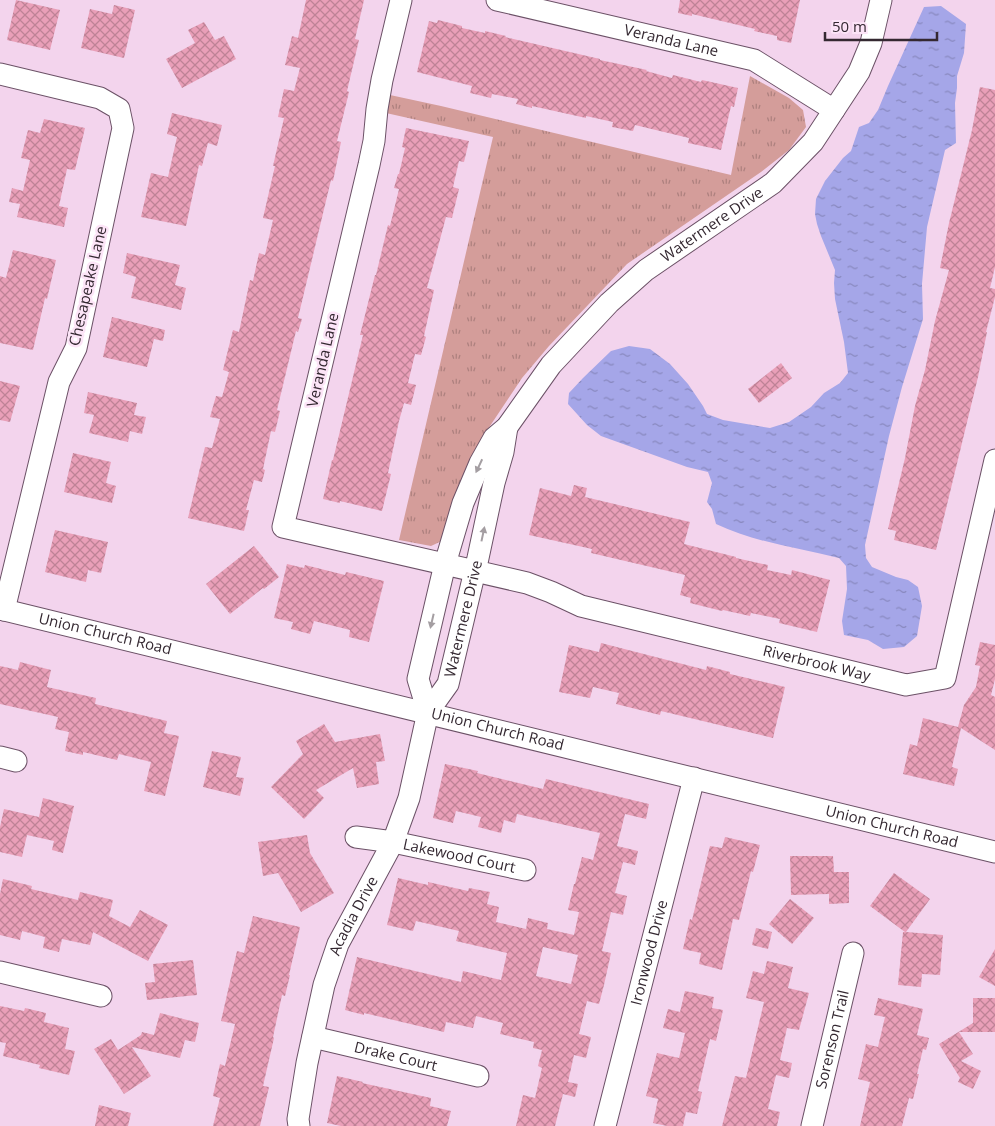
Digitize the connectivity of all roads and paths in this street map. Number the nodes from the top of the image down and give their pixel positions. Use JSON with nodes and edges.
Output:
{"nodes":[{"id":1,"x":401,"y":0,"type":"edge"},
{"id":2,"x":497,"y":0,"type":"edge"},
{"id":3,"x":881,"y":0,"type":"edge"},
{"id":4,"x":0,"y":74,"type":"edge"},
{"id":5,"x":834,"y":110,"type":"junction"},
{"id":6,"x":507,"y":427,"type":"junction"},
{"id":7,"x":995,"y":460,"type":"edge"},
{"id":8,"x":445,"y":564,"type":"junction"},
{"id":9,"x":475,"y":571,"type":"junction"},
{"id":10,"x":2,"y":610,"type":"edge"},
{"id":11,"x":428,"y":712,"type":"junction"},
{"id":12,"x":694,"y":778,"type":"junction"},
{"id":13,"x":356,"y":837,"type":"dead end"},
{"id":14,"x":393,"y":842,"type":"junction"},
{"id":15,"x":995,"y":852,"type":"edge"},
{"id":16,"x":525,"y":870,"type":"dead end"},
{"id":17,"x":853,"y":953,"type":"dead end"},
{"id":18,"x":0,"y":972,"type":"edge"},
{"id":19,"x":101,"y":996,"type":"dead end"},
{"id":20,"x":313,"y":1037,"type":"junction"},
{"id":21,"x":478,"y":1076,"type":"dead end"},
{"id":22,"x":299,"y":1126,"type":"edge"},
{"id":23,"x":605,"y":1126,"type":"edge"},
{"id":24,"x":812,"y":1126,"type":"edge"}],
"edges":[{"from":1,"to":8,"type":"street","name":"Veranda Lane"},
{"from":2,"to":5,"type":"street","name":"Veranda Lane"},
{"from":3,"to":5,"type":"street","name":"Watermere Drive"},
{"from":4,"to":10,"type":"street","name":"Chesapeake Lane"},
{"from":5,"to":6,"type":"street","name":"Watermere Drive"},
{"from":6,"to":8,"type":"street","name":"Watermere Drive","one_way":true},
{"from":9,"to":6,"type":"street","name":"Watermere Drive","one_way":true},
{"from":7,"to":9,"type":"street","name":"Riverbrook Way"},
{"from":8,"to":9,"type":"street","name":"Veranda Lane"},
{"from":8,"to":11,"type":"street","name":"Watermere Drive","one_way":true},
{"from":9,"to":11,"type":"street","name":"Watermere Drive"},
{"from":10,"to":11,"type":"street","name":"Union Church Road"},
{"from":11,"to":12,"type":"street","name":"Union Church Road"},
{"from":11,"to":14,"type":"street","name":"Acadia Drive"},
{"from":12,"to":15,"type":"street","name":"Union Church Road"},
{"from":12,"to":23,"type":"street","name":"Ironwood Drive"},
{"from":13,"to":14,"type":"street","name":"Lakewood Court"},
{"from":14,"to":16,"type":"street","name":"Lakewood Court"},
{"from":14,"to":20,"type":"street","name":"Acadia Drive"},
{"from":17,"to":24,"type":"street","name":"Sorenson Trail"},
{"from":18,"to":19,"type":"street"},
{"from":20,"to":21,"type":"street","name":"Drake Court"},
{"from":20,"to":22,"type":"street","name":"Acadia Drive"}]}
